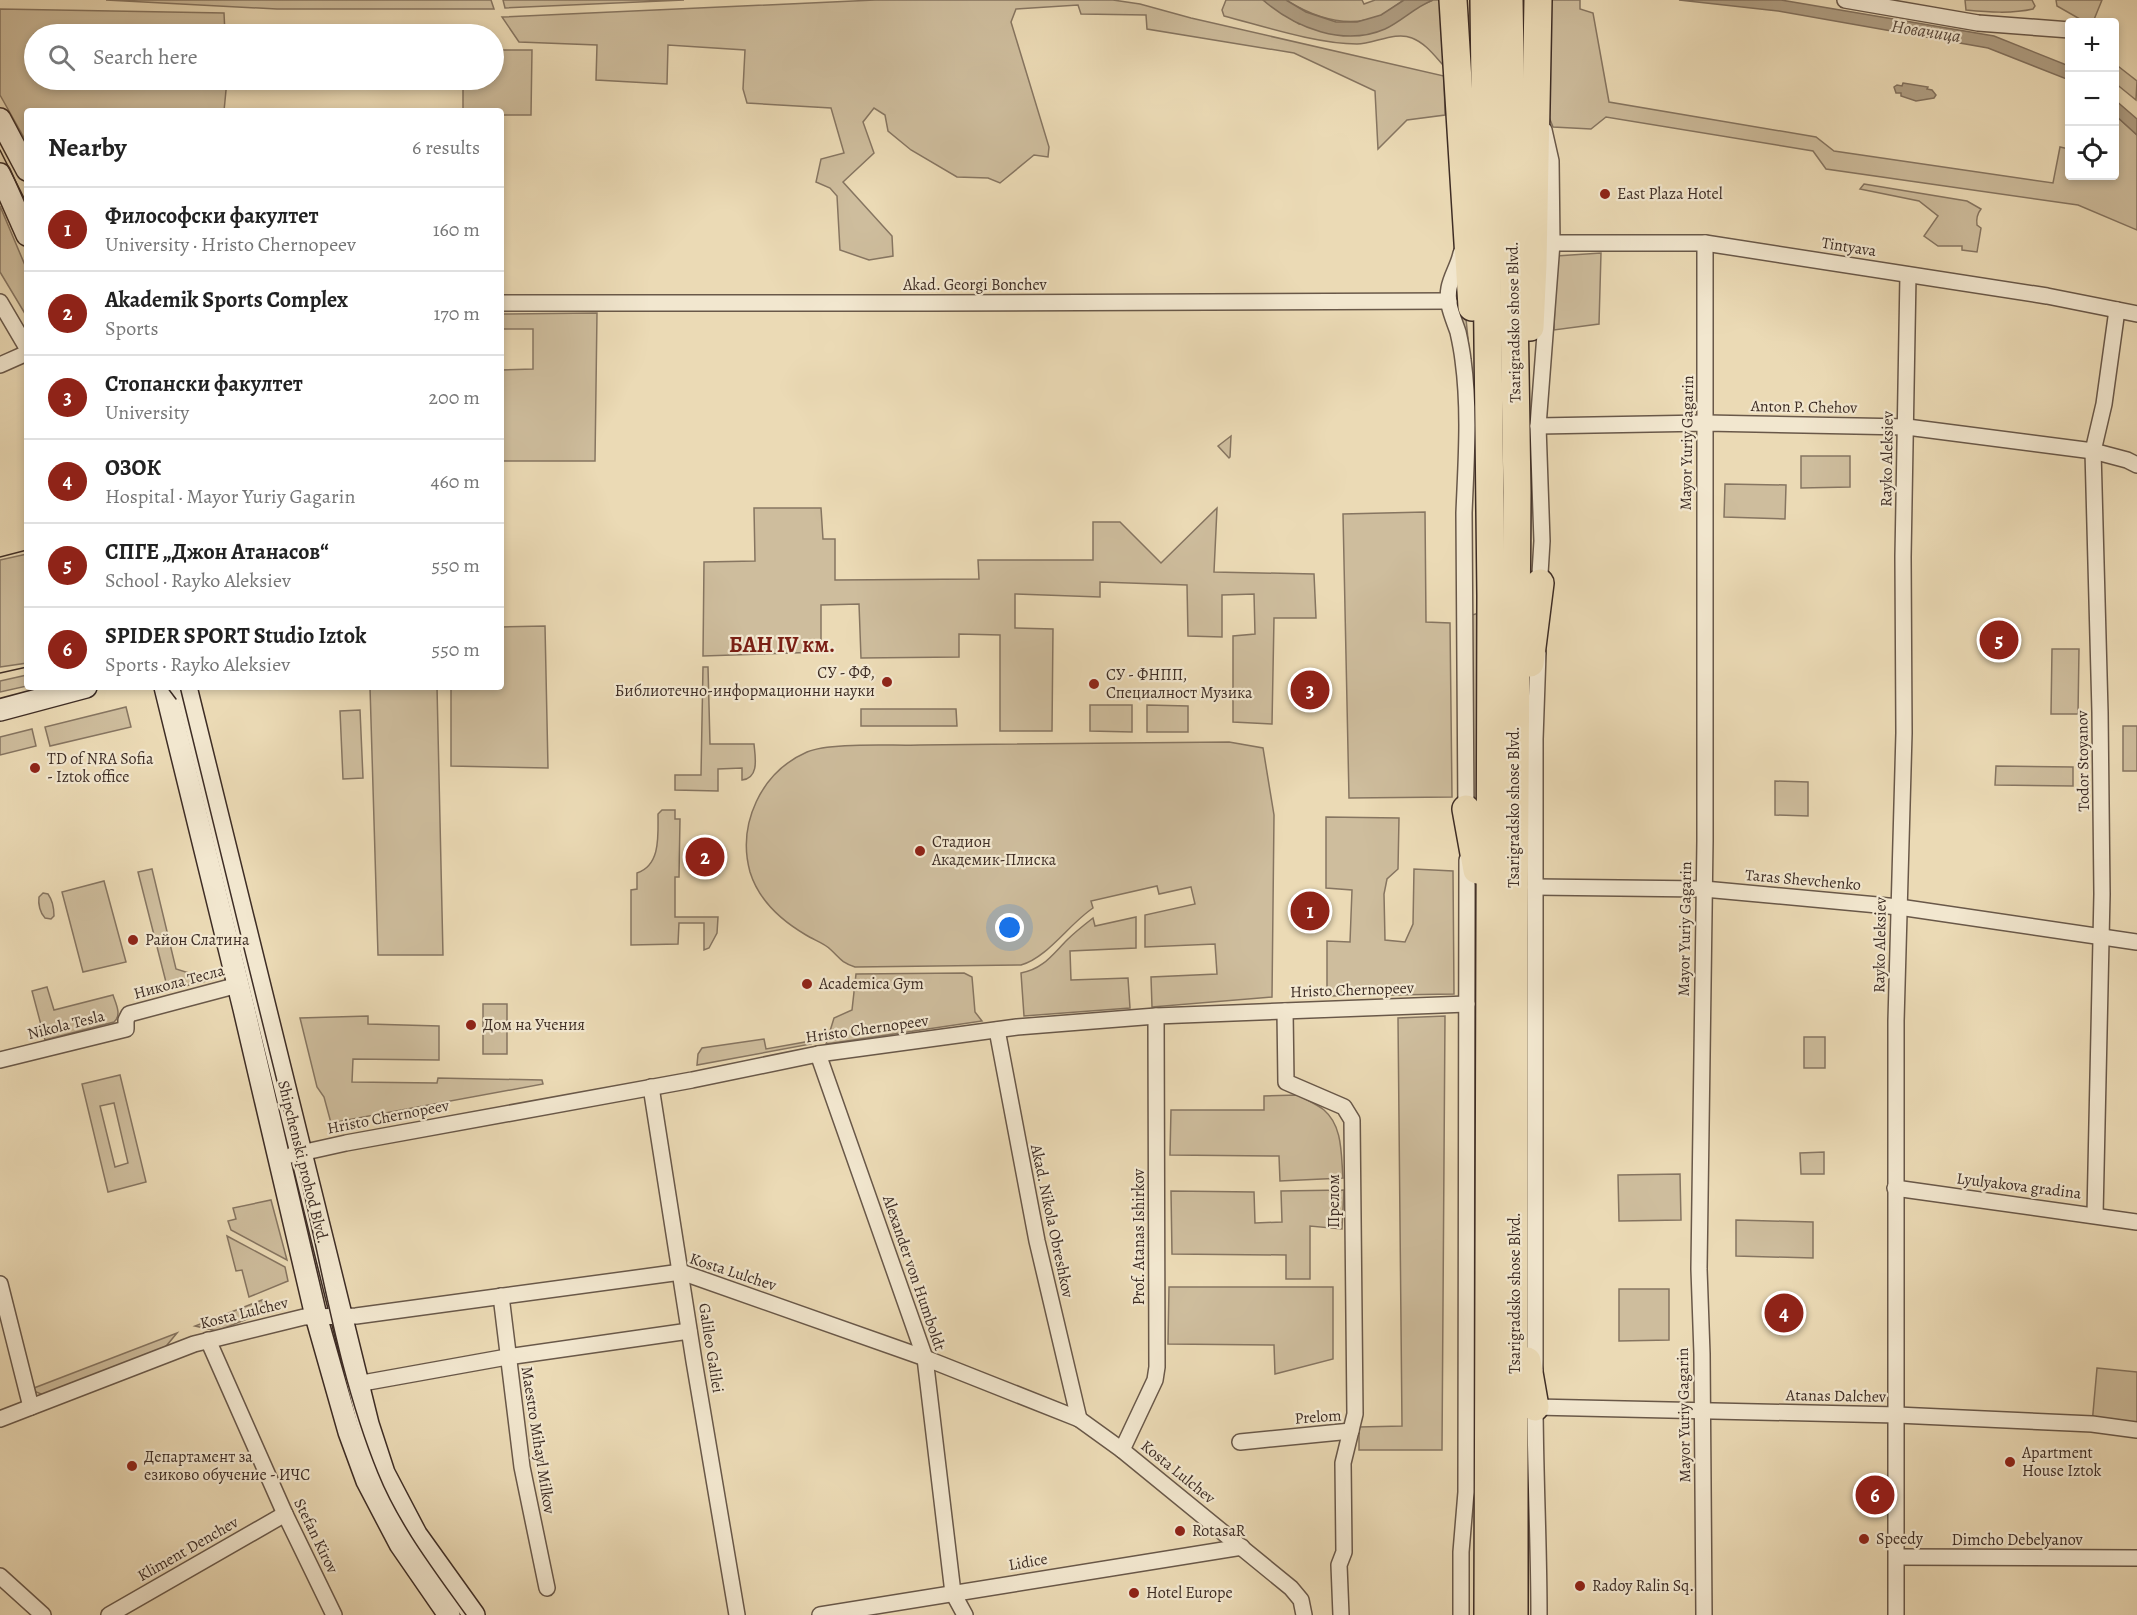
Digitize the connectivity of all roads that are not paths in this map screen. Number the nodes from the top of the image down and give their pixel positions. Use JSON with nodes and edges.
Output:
{"nodes":[{"id":1,"x":1453,"y":0,"type":"edge"},
{"id":2,"x":1484,"y":0,"type":"edge"},
{"id":3,"x":1509,"y":0,"type":"edge"},
{"id":4,"x":1538,"y":0,"type":"edge"},
{"id":5,"x":1845,"y":0,"type":"edge"},
{"id":6,"x":2065,"y":30,"type":"edge"},
{"id":7,"x":1536,"y":104,"type":"junction"},
{"id":8,"x":1498,"y":110,"type":"junction"},
{"id":9,"x":0,"y":119,"type":"edge"},
{"id":10,"x":24,"y":164,"type":"edge"},
{"id":11,"x":0,"y":174,"type":"edge"},
{"id":12,"x":24,"y":228,"type":"edge"},
{"id":13,"x":1466,"y":232,"type":"junction"},
{"id":14,"x":1552,"y":243,"type":"junction"},
{"id":15,"x":1705,"y":243,"type":"junction"},
{"id":16,"x":1908,"y":275,"type":"junction"},
{"id":17,"x":1449,"y":301,"type":"junction"},
{"id":18,"x":0,"y":302,"type":"edge"},
{"id":19,"x":504,"y":303,"type":"edge"},
{"id":20,"x":2117,"y":310,"type":"junction"},
{"id":21,"x":2137,"y":314,"type":"edge"},
{"id":22,"x":24,"y":343,"type":"edge"},
{"id":23,"x":24,"y":354,"type":"edge"},
{"id":24,"x":0,"y":365,"type":"edge"},
{"id":25,"x":1502,"y":392,"type":"junction"},
{"id":26,"x":1706,"y":423,"type":"junction"},
{"id":27,"x":1538,"y":426,"type":"junction"},
{"id":28,"x":1907,"y":427,"type":"junction"},
{"id":29,"x":2093,"y":451,"type":"junction"},
{"id":30,"x":2137,"y":465,"type":"edge"},
{"id":31,"x":1540,"y":583,"type":"junction"},
{"id":32,"x":75,"y":690,"type":"edge"},
{"id":33,"x":166,"y":690,"type":"edge"},
{"id":34,"x":187,"y":690,"type":"edge"},
{"id":35,"x":0,"y":710,"type":"edge"},
{"id":36,"x":1515,"y":710,"type":"junction"},
{"id":37,"x":1466,"y":809,"type":"junction"},
{"id":38,"x":1535,"y":886,"type":"junction"},
{"id":39,"x":1704,"y":889,"type":"junction"},
{"id":40,"x":1899,"y":907,"type":"junction"},
{"id":41,"x":2101,"y":935,"type":"junction"},
{"id":42,"x":2137,"y":942,"type":"edge"},
{"id":43,"x":238,"y":985,"type":"junction"},
{"id":44,"x":1467,"y":1004,"type":"junction"},
{"id":45,"x":1285,"y":1011,"type":"junction"},
{"id":46,"x":1156,"y":1016,"type":"junction"},
{"id":47,"x":1490,"y":1029,"type":"junction"},
{"id":48,"x":997,"y":1030,"type":"junction"},
{"id":49,"x":818,"y":1054,"type":"junction"},
{"id":50,"x":0,"y":1060,"type":"edge"},
{"id":51,"x":651,"y":1087,"type":"junction"},
{"id":52,"x":302,"y":1153,"type":"junction"},
{"id":53,"x":279,"y":1158,"type":"junction"},
{"id":54,"x":1895,"y":1188,"type":"junction"},
{"id":55,"x":2095,"y":1215,"type":"junction"},
{"id":56,"x":2137,"y":1222,"type":"edge"},
{"id":57,"x":681,"y":1272,"type":"junction"},
{"id":58,"x":0,"y":1284,"type":"edge"},
{"id":59,"x":1515,"y":1284,"type":"junction"},
{"id":60,"x":501,"y":1296,"type":"junction"},
{"id":61,"x":316,"y":1316,"type":"junction"},
{"id":62,"x":340,"y":1316,"type":"junction"},
{"id":63,"x":689,"y":1330,"type":"junction"},
{"id":64,"x":208,"y":1340,"type":"junction"},
{"id":65,"x":507,"y":1357,"type":"junction"},
{"id":66,"x":925,"y":1358,"type":"junction"},
{"id":67,"x":357,"y":1384,"type":"junction"},
{"id":68,"x":31,"y":1407,"type":"junction"},
{"id":69,"x":1535,"y":1407,"type":"junction"},
{"id":70,"x":1702,"y":1411,"type":"junction"},
{"id":71,"x":1897,"y":1415,"type":"junction"},
{"id":72,"x":0,"y":1419,"type":"edge"},
{"id":73,"x":1079,"y":1419,"type":"junction"},
{"id":74,"x":2137,"y":1430,"type":"edge"},
{"id":75,"x":1351,"y":1431,"type":"junction"},
{"id":76,"x":1240,"y":1442,"type":"dead end"},
{"id":77,"x":1122,"y":1450,"type":"junction"},
{"id":78,"x":285,"y":1514,"type":"junction"},
{"id":79,"x":1242,"y":1546,"type":"junction"},
{"id":80,"x":1898,"y":1557,"type":"junction"},
{"id":81,"x":2137,"y":1558,"type":"edge"},
{"id":82,"x":0,"y":1576,"type":"edge"},
{"id":83,"x":547,"y":1588,"type":"dead end"},
{"id":84,"x":952,"y":1593,"type":"junction"},
{"id":85,"x":43,"y":1615,"type":"edge"},
{"id":86,"x":109,"y":1615,"type":"edge"},
{"id":87,"x":334,"y":1615,"type":"edge"},
{"id":88,"x":449,"y":1615,"type":"edge"},
{"id":89,"x":474,"y":1615,"type":"edge"},
{"id":90,"x":737,"y":1615,"type":"edge"},
{"id":91,"x":820,"y":1615,"type":"edge"},
{"id":92,"x":964,"y":1615,"type":"edge"},
{"id":93,"x":1304,"y":1615,"type":"edge"},
{"id":94,"x":1341,"y":1615,"type":"edge"},
{"id":95,"x":1461,"y":1615,"type":"edge"},
{"id":96,"x":1488,"y":1615,"type":"edge"},
{"id":97,"x":1514,"y":1615,"type":"edge"},
{"id":98,"x":1539,"y":1615,"type":"edge"},
{"id":99,"x":1704,"y":1615,"type":"edge"},
{"id":100,"x":1896,"y":1615,"type":"edge"}],
"edges":[{"from":1,"to":13,"type":"highway"},
{"from":2,"to":8,"type":"highway","name":"Tsarigradsko shose Blvd."},
{"from":3,"to":8,"type":"highway","name":"Tsarigradsko shose Blvd."},
{"from":4,"to":7,"type":"highway"},
{"from":5,"to":6,"type":"street"},
{"from":7,"to":14,"type":"street","name":"Tsarigradsko shose Blvd."},
{"from":7,"to":25,"type":"highway"},
{"from":8,"to":25,"type":"highway","name":"Tsarigradsko shose Blvd."},
{"from":9,"to":10,"type":"main road"},
{"from":11,"to":12,"type":"main road"},
{"from":13,"to":17,"type":"street"},
{"from":13,"to":25,"type":"highway"},
{"from":14,"to":15,"type":"street","name":"Tintyava"},
{"from":14,"to":27,"type":"street","name":"Tsarigradsko shose Blvd."},
{"from":15,"to":16,"type":"street","name":"Tintyava"},
{"from":15,"to":26,"type":"street","name":"Mayor Yuriy Gagarin"},
{"from":16,"to":20,"type":"street","name":"Tintyava"},
{"from":16,"to":28,"type":"street","name":"Rayko Aleksiev"},
{"from":17,"to":19,"type":"street","name":"Akad. Georgi Bonchev"},
{"from":17,"to":37,"type":"street"},
{"from":18,"to":22,"type":"street"},
{"from":20,"to":21,"type":"street","name":"Tintyava"},
{"from":20,"to":29,"type":"street","name":"Todor Stoyanov"},
{"from":23,"to":24,"type":"street"},
{"from":25,"to":36,"type":"highway","name":"Tsarigradsko shose Blvd."},
{"from":25,"to":47,"type":"highway","name":"Tsarigradsko shose Blvd."},
{"from":26,"to":27,"type":"street","name":"Anton P. Chehov"},
{"from":26,"to":28,"type":"street","name":"Anton P. Chehov"},
{"from":26,"to":39,"type":"street","name":"Mayor Yuriy Gagarin"},
{"from":27,"to":31,"type":"street","name":"Tsarigradsko shose Blvd."},
{"from":28,"to":29,"type":"street","name":"Anton P. Chehov"},
{"from":28,"to":40,"type":"street","name":"Rayko Aleksiev"},
{"from":29,"to":30,"type":"street","name":"Anton P. Chehov"},
{"from":29,"to":41,"type":"street","name":"Todor Stoyanov"},
{"from":31,"to":36,"type":"highway"},
{"from":31,"to":38,"type":"street","name":"Tsarigradsko shose Blvd."},
{"from":32,"to":35,"type":"main road"},
{"from":33,"to":43,"type":"main road","name":"Shipchenski prohod Blvd."},
{"from":34,"to":52,"type":"main road","name":"Shipchenski prohod Blvd."},
{"from":36,"to":59,"type":"highway","name":"Tsarigradsko shose Blvd."},
{"from":37,"to":44,"type":"street"},
{"from":37,"to":47,"type":"highway"},
{"from":38,"to":39,"type":"street","name":"Taras Shevchenko"},
{"from":38,"to":69,"type":"street","name":"Tsarigradsko shose Blvd."},
{"from":39,"to":40,"type":"street","name":"Taras Shevchenko"},
{"from":39,"to":70,"type":"street","name":"Mayor Yuriy Gagarin"},
{"from":40,"to":41,"type":"street","name":"Taras Shevchenko"},
{"from":40,"to":54,"type":"street","name":"Rayko Aleksiev"},
{"from":41,"to":42,"type":"street","name":"Taras Shevchenko"},
{"from":41,"to":55,"type":"street","name":"Todor Stoyanov"},
{"from":43,"to":50,"type":"street","name":"Никола Тесла"},
{"from":43,"to":53,"type":"main road","name":"Shipchenski prohod Blvd."},
{"from":44,"to":45,"type":"street","name":"Hristo Chernopeev"},
{"from":44,"to":95,"type":"street"},
{"from":45,"to":46,"type":"street","name":"Hristo Chernopeev"},
{"from":45,"to":75,"type":"street","name":"Прелом"},
{"from":46,"to":48,"type":"street","name":"Hristo Chernopeev"},
{"from":46,"to":77,"type":"street","name":"Prof. Atanas Ishirkov"},
{"from":47,"to":96,"type":"highway","name":"Tsarigradsko shose Blvd."},
{"from":48,"to":49,"type":"street","name":"Hristo Chernopeev"},
{"from":48,"to":73,"type":"street","name":"Akad. Nikola Obreshkov"},
{"from":49,"to":51,"type":"street","name":"Hristo Chernopeev"},
{"from":49,"to":66,"type":"street","name":"Alexander von Humboldt"},
{"from":51,"to":52,"type":"street","name":"Hristo Chernopeev"},
{"from":51,"to":57,"type":"street","name":"Galileo Galilei"},
{"from":52,"to":53,"type":"street","name":"Hristo Chernopeev"},
{"from":52,"to":62,"type":"main road","name":"Shipchenski prohod Blvd."},
{"from":53,"to":61,"type":"main road","name":"Shipchenski prohod Blvd."},
{"from":54,"to":55,"type":"street","name":"Lyulyakova gradina"},
{"from":54,"to":71,"type":"street","name":"Rayko Aleksiev"},
{"from":55,"to":56,"type":"street","name":"Lyulyakova gradina"},
{"from":57,"to":60,"type":"street","name":"Kosta Lulchev"},
{"from":57,"to":63,"type":"street","name":"Galileo Galilei"},
{"from":57,"to":66,"type":"street","name":"Kosta Lulchev"},
{"from":58,"to":68,"type":"street"},
{"from":59,"to":69,"type":"highway"},
{"from":59,"to":97,"type":"highway","name":"Tsarigradsko shose Blvd."},
{"from":60,"to":62,"type":"street","name":"Kosta Lulchev"},
{"from":60,"to":65,"type":"street","name":"Maestro Mihayl Milkov"},
{"from":61,"to":62,"type":"street","name":"Kosta Lulchev"},
{"from":61,"to":64,"type":"street","name":"Kosta Lulchev"},
{"from":61,"to":88,"type":"main road","name":"Shipchenski prohod Blvd."},
{"from":62,"to":67,"type":"main road","name":"Shipchenski prohod Blvd."},
{"from":63,"to":65,"type":"street"},
{"from":63,"to":90,"type":"street","name":"Galileo Galilei"},
{"from":64,"to":68,"type":"street","name":"Kosta Lulchev"},
{"from":64,"to":78,"type":"street","name":"Stefan Kirov"},
{"from":65,"to":67,"type":"street"},
{"from":65,"to":83,"type":"street","name":"Maestro Mihayl Milkov"},
{"from":66,"to":73,"type":"street","name":"Kosta Lulchev"},
{"from":66,"to":84,"type":"street","name":"Alexander von Humboldt"},
{"from":67,"to":89,"type":"main road","name":"Shipchenski prohod Blvd."},
{"from":68,"to":72,"type":"street","name":"Kosta Lulchev"},
{"from":69,"to":70,"type":"street","name":"Atanas Dalchev"},
{"from":69,"to":98,"type":"street","name":"Tsarigradsko shose Blvd."},
{"from":70,"to":71,"type":"street","name":"Atanas Dalchev"},
{"from":70,"to":99,"type":"street","name":"Mayor Yuriy Gagarin"},
{"from":71,"to":74,"type":"street","name":"Atanas Dalchev"},
{"from":71,"to":80,"type":"street","name":"Rayko Aleksiev"},
{"from":73,"to":77,"type":"street","name":"Kosta Lulchev"},
{"from":75,"to":76,"type":"street","name":"Prelom"},
{"from":75,"to":94,"type":"street","name":"Prelom"},
{"from":77,"to":79,"type":"street","name":"Kosta Lulchev"},
{"from":78,"to":86,"type":"street","name":"Kliment Denchev"},
{"from":78,"to":87,"type":"street","name":"Stefan Kirov"},
{"from":79,"to":84,"type":"street","name":"Lidice"},
{"from":79,"to":93,"type":"street","name":"Kosta Lulchev"},
{"from":80,"to":81,"type":"street","name":"Dimcho Debelyanov"},
{"from":80,"to":100,"type":"street","name":"Rayko Aleksiev"},
{"from":82,"to":85,"type":"street"},
{"from":84,"to":91,"type":"street","name":"Lidice"},
{"from":84,"to":92,"type":"street","name":"Alexander von Humboldt"}]}
